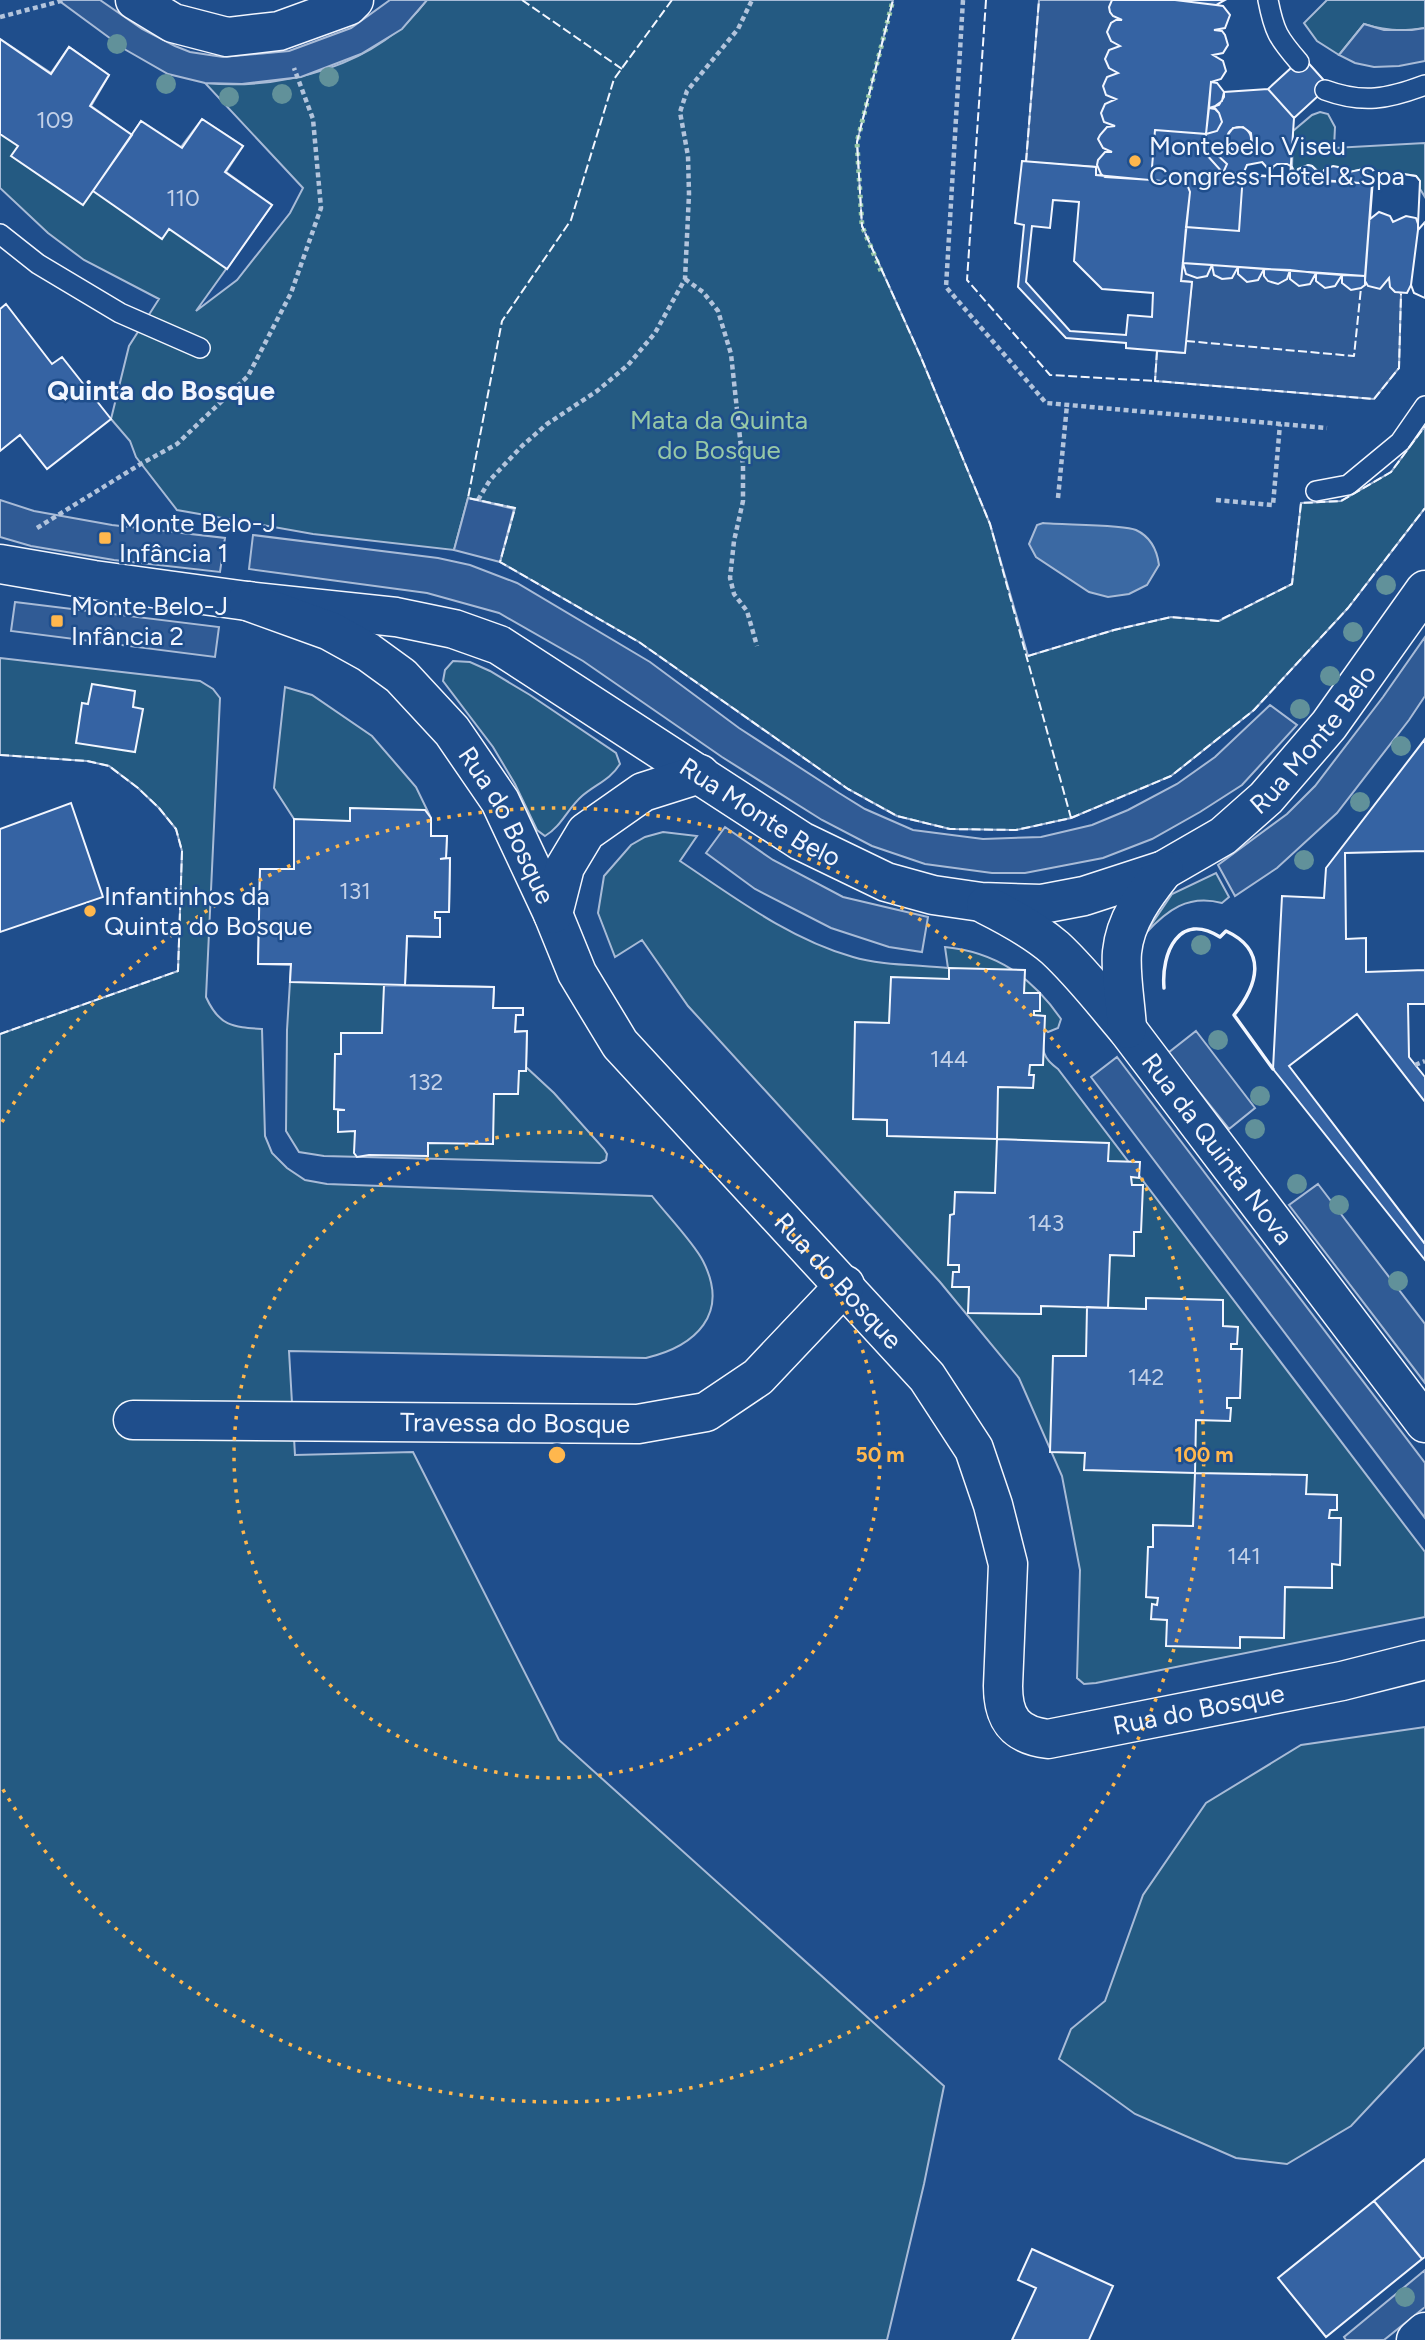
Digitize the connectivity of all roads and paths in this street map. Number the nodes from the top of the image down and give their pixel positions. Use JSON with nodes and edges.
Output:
{"nodes":[{"id":1,"x":65,"y":0,"type":"edge"},
{"id":2,"x":135,"y":0,"type":"edge"},
{"id":3,"x":354,"y":0,"type":"edge"},
{"id":4,"x":752,"y":0,"type":"edge"},
{"id":5,"x":963,"y":0,"type":"edge"},
{"id":6,"x":1268,"y":0,"type":"edge"},
{"id":7,"x":0,"y":18,"type":"edge"},
{"id":8,"x":1298,"y":62,"type":"dead end"},
{"id":9,"x":1425,"y":85,"type":"edge"},
{"id":10,"x":1325,"y":90,"type":"dead end"},
{"id":11,"x":0,"y":234,"type":"edge"},
{"id":12,"x":685,"y":279,"type":"junction"},
{"id":13,"x":200,"y":348,"type":"dead end"},
{"id":14,"x":1067,"y":405,"type":"junction"},
{"id":15,"x":1425,"y":406,"type":"edge"},
{"id":16,"x":1280,"y":424,"type":"junction"},
{"id":17,"x":1327,"y":428,"type":"dead end"},
{"id":18,"x":1316,"y":491,"type":"dead end"},
{"id":19,"x":1058,"y":498,"type":"dead end"},
{"id":20,"x":478,"y":500,"type":"dead end"},
{"id":21,"x":1216,"y":500,"type":"dead end"},
{"id":22,"x":0,"y":564,"type":"edge"},
{"id":23,"x":1425,"y":590,"type":"edge"},
{"id":24,"x":247,"y":601,"type":"junction"},
{"id":25,"x":757,"y":646,"type":"dead end"},
{"id":26,"x":701,"y":774,"type":"junction"},
{"id":27,"x":1164,"y":870,"type":"junction"},
{"id":28,"x":1096,"y":892,"type":"junction"},
{"id":29,"x":982,"y":902,"type":"junction"},
{"id":30,"x":553,"y":914,"type":"junction"},
{"id":31,"x":1128,"y":1029,"type":"junction"},
{"id":32,"x":1424,"y":1062,"type":"edge"},
{"id":33,"x":1415,"y":1065,"type":"dead end"},
{"id":34,"x":845,"y":1285,"type":"junction"},
{"id":35,"x":133,"y":1420,"type":"dead end"},
{"id":36,"x":1425,"y":1423,"type":"edge"},
{"id":37,"x":1425,"y":1660,"type":"edge"},
{"id":38,"x":1425,"y":2332,"type":"edge"},
{"id":39,"x":1416,"y":2340,"type":"edge"}],
"edges":[{"from":1,"to":7,"type":"path"},
{"from":2,"to":3,"type":"street"},
{"from":4,"to":12,"type":"path"},
{"from":5,"to":14,"type":"path"},
{"from":6,"to":8,"type":"lane"},
{"from":9,"to":10,"type":"lane"},
{"from":11,"to":13,"type":"lane"},
{"from":12,"to":20,"type":"path"},
{"from":12,"to":25,"type":"path"},
{"from":14,"to":16,"type":"path"},
{"from":14,"to":19,"type":"path"},
{"from":15,"to":18,"type":"lane"},
{"from":16,"to":17,"type":"path"},
{"from":16,"to":21,"type":"path"},
{"from":22,"to":24,"type":"street","name":"Rua Monte Belo"},
{"from":23,"to":27,"type":"street","name":"Rua Monte Belo"},
{"from":24,"to":26,"type":"street","name":"Rua Monte Belo"},
{"from":24,"to":30,"type":"street","name":"Rua do Bosque"},
{"from":26,"to":29,"type":"street","name":"Rua Monte Belo"},
{"from":26,"to":30,"type":"street"},
{"from":27,"to":28,"type":"street","name":"Rua Monte Belo"},
{"from":27,"to":31,"type":"street"},
{"from":28,"to":29,"type":"street","name":"Rua Monte Belo"},
{"from":28,"to":31,"type":"street"},
{"from":29,"to":31,"type":"street","name":"Rua da Quinta Nova"},
{"from":30,"to":34,"type":"street","name":"Rua do Bosque"},
{"from":31,"to":36,"type":"street","name":"Rua da Quinta Nova"},
{"from":32,"to":33,"type":"path"},
{"from":34,"to":35,"type":"street","name":"Travessa do Bosque"},
{"from":34,"to":37,"type":"street","name":"Rua do Bosque"},
{"from":38,"to":39,"type":"street"}]}
